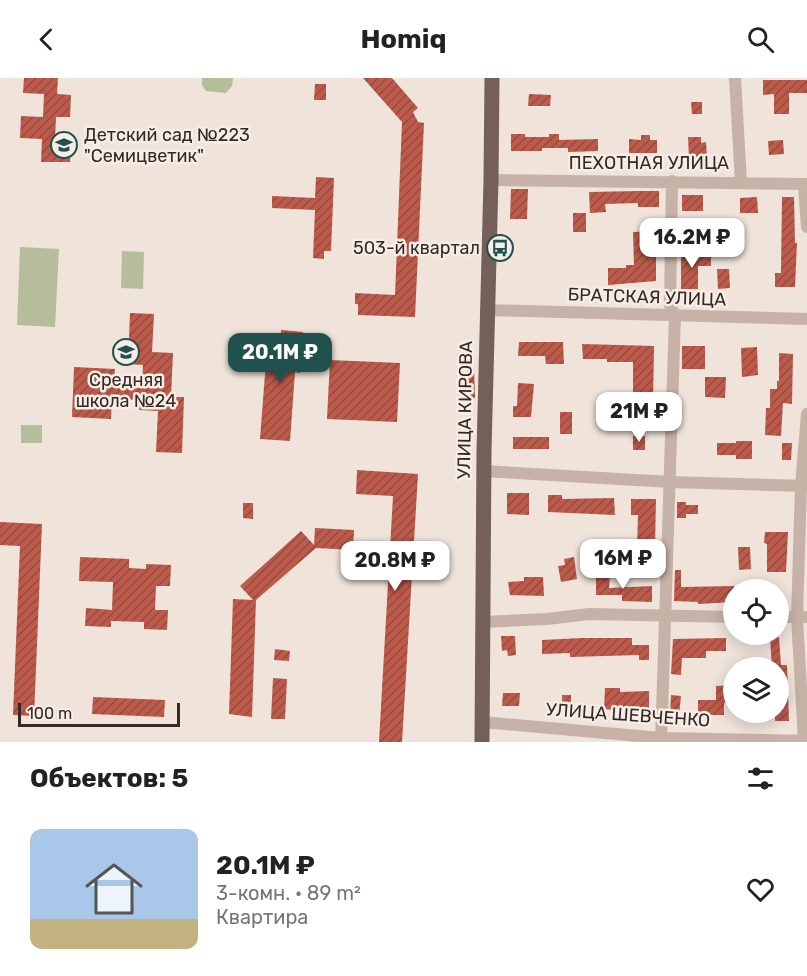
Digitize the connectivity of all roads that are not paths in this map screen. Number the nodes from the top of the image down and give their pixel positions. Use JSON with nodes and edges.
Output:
{"nodes":[{"id":1,"x":492,"y":78,"type":"edge"},
{"id":2,"x":735,"y":78,"type":"edge"},
{"id":3,"x":491,"y":180,"type":"junction"},
{"id":4,"x":672,"y":181,"type":"junction"},
{"id":5,"x":741,"y":182,"type":"junction"},
{"id":6,"x":805,"y":184,"type":"edge"},
{"id":7,"x":807,"y":226,"type":"edge"},
{"id":8,"x":486,"y":310,"type":"junction"},
{"id":9,"x":675,"y":316,"type":"junction"},
{"id":10,"x":807,"y":319,"type":"edge"},
{"id":11,"x":807,"y":414,"type":"edge"},
{"id":12,"x":483,"y":471,"type":"junction"},
{"id":13,"x":670,"y":482,"type":"junction"},
{"id":14,"x":804,"y":485,"type":"edge"},
{"id":15,"x":666,"y":617,"type":"junction"},
{"id":16,"x":723,"y":617,"type":"edge"},
{"id":17,"x":802,"y":617,"type":"edge"},
{"id":18,"x":482,"y":622,"type":"junction"},
{"id":19,"x":482,"y":722,"type":"junction"},
{"id":20,"x":661,"y":740,"type":"edge"},
{"id":21,"x":482,"y":742,"type":"edge"},
{"id":22,"x":805,"y":742,"type":"edge"}],
"edges":[{"from":1,"to":3,"type":"main road","name":"УЛИЦА КИРОВА"},
{"from":2,"to":5,"type":"street"},
{"from":3,"to":4,"type":"street","name":"ПЕХОТНАЯ УЛИЦА"},
{"from":3,"to":8,"type":"main road","name":"УЛИЦА КИРОВА"},
{"from":4,"to":5,"type":"street","name":"ПЕХОТНАЯ УЛИЦА"},
{"from":4,"to":9,"type":"street"},
{"from":5,"to":6,"type":"street","name":"ПЕХОТНАЯ УЛИЦА"},
{"from":6,"to":7,"type":"street"},
{"from":8,"to":9,"type":"street","name":"БРАТСКАЯ УЛИЦА"},
{"from":8,"to":12,"type":"main road","name":"УЛИЦА КИРОВА"},
{"from":9,"to":10,"type":"street","name":"БРАТСКАЯ УЛИЦА"},
{"from":9,"to":13,"type":"street"},
{"from":11,"to":14,"type":"street"},
{"from":12,"to":13,"type":"street"},
{"from":12,"to":18,"type":"main road","name":"УЛИЦА КИРОВА"},
{"from":13,"to":14,"type":"street"},
{"from":13,"to":15,"type":"street"},
{"from":14,"to":17,"type":"street"},
{"from":15,"to":16,"type":"street"},
{"from":15,"to":18,"type":"street"},
{"from":15,"to":20,"type":"street"},
{"from":17,"to":22,"type":"street"},
{"from":18,"to":19,"type":"main road","name":"УЛИЦА КИРОВА"},
{"from":19,"to":20,"type":"street","name":"УЛИЦА ШЕВЧЕНКО"},
{"from":19,"to":21,"type":"main road","name":"УЛИЦА КИРОВА"},
{"from":20,"to":22,"type":"street","name":"УЛИЦА ШЕВЧЕНКО"}]}
